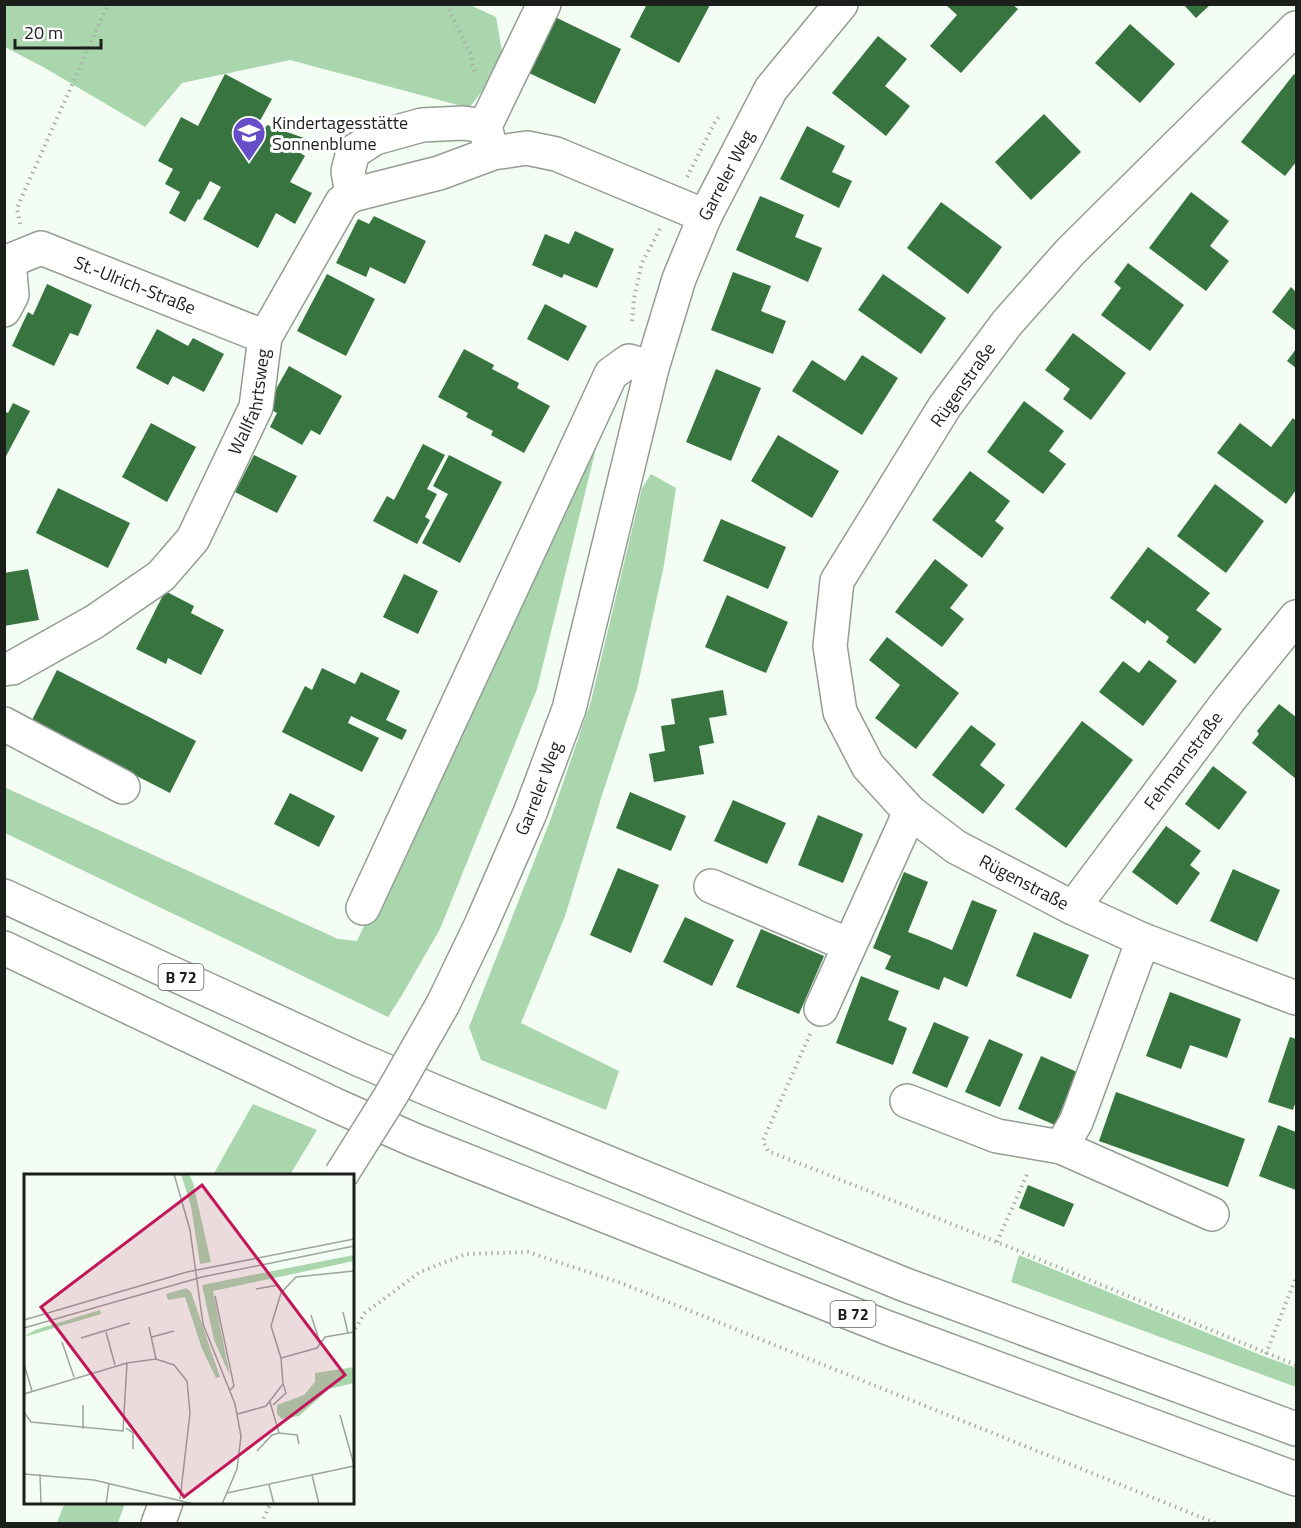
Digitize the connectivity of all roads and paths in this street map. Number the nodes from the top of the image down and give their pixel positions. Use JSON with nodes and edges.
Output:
{"nodes":[{"id":1,"x":446,"y":4,"type":"edge"},
{"id":2,"x":544,"y":4,"type":"edge"},
{"id":3,"x":841,"y":4,"type":"edge"},
{"id":4,"x":108,"y":5,"type":"edge"},
{"id":5,"x":1296,"y":28,"type":"edge"},
{"id":6,"x":475,"y":75,"type":"dead end"},
{"id":7,"x":489,"y":140,"type":"junction"},
{"id":8,"x":352,"y":195,"type":"junction"},
{"id":9,"x":705,"y":216,"type":"junction"},
{"id":10,"x":13,"y":260,"type":"edge"},
{"id":11,"x":642,"y":263,"type":"dead end"},
{"id":12,"x":4,"y":310,"type":"edge"},
{"id":13,"x":265,"y":337,"type":"junction"},
{"id":14,"x":640,"y":365,"type":"junction"},
{"id":15,"x":1296,"y":617,"type":"edge"},
{"id":16,"x":7,"y":675,"type":"edge"},
{"id":17,"x":4,"y":724,"type":"edge"},
{"id":18,"x":123,"y":787,"type":"dead end"},
{"id":19,"x":910,"y":813,"type":"junction"},
{"id":20,"x":711,"y":886,"type":"dead end"},
{"id":21,"x":4,"y":896,"type":"edge"},
{"id":22,"x":363,"y":908,"type":"dead end"},
{"id":23,"x":1073,"y":908,"type":"junction"},
{"id":24,"x":1143,"y":940,"type":"junction"},
{"id":25,"x":849,"y":945,"type":"junction"},
{"id":26,"x":4,"y":948,"type":"edge"},
{"id":27,"x":1296,"y":998,"type":"edge"},
{"id":28,"x":821,"y":1009,"type":"joint"},
{"id":29,"x":907,"y":1101,"type":"dead end"},
{"id":30,"x":1061,"y":1147,"type":"junction"},
{"id":31,"x":342,"y":1174,"type":"edge"},
{"id":32,"x":1212,"y":1214,"type":"dead end"},
{"id":33,"x":997,"y":1242,"type":"junction"},
{"id":34,"x":1296,"y":1277,"type":"edge"},
{"id":35,"x":354,"y":1331,"type":"edge"},
{"id":36,"x":1266,"y":1354,"type":"junction"},
{"id":37,"x":1296,"y":1365,"type":"edge"},
{"id":38,"x":1296,"y":1428,"type":"edge"},
{"id":39,"x":1296,"y":1479,"type":"edge"},
{"id":40,"x":166,"y":1504,"type":"edge"},
{"id":41,"x":271,"y":1504,"type":"edge"},
{"id":42,"x":158,"y":1524,"type":"edge"},
{"id":43,"x":261,"y":1524,"type":"edge"},
{"id":44,"x":1218,"y":1524,"type":"edge"}],
"edges":[{"from":1,"to":6,"type":"path"},
{"from":2,"to":7,"type":"main road"},
{"from":3,"to":9,"type":"main road","name":"Garreler Weg"},
{"from":4,"to":10,"type":"path"},
{"from":5,"to":19,"type":"main road","name":"Rügenstraße"},
{"from":7,"to":8,"type":"main road"},
{"from":7,"to":8,"type":"main road"},
{"from":7,"to":9,"type":"main road"},
{"from":8,"to":13,"type":"main road","name":"Wallfahrtsweg"},
{"from":9,"to":14,"type":"main road","name":"Garreler Weg"},
{"from":10,"to":12,"type":"main road"},
{"from":10,"to":13,"type":"main road","name":"St.-Ulrich-Straße"},
{"from":11,"to":14,"type":"path"},
{"from":13,"to":16,"type":"main road","name":"Wallfahrtsweg"},
{"from":14,"to":22,"type":"main road","name":"Garreler Weg"},
{"from":14,"to":31,"type":"main road","name":"Garreler Weg","bridge":true},
{"from":15,"to":23,"type":"main road","name":"Fehmarnstraße"},
{"from":17,"to":18,"type":"main road"},
{"from":19,"to":23,"type":"main road","name":"Rügenstraße"},
{"from":19,"to":25,"type":"main road"},
{"from":20,"to":25,"type":"main road"},
{"from":21,"to":38,"type":"main road","number":"B 72"},
{"from":23,"to":24,"type":"main road","name":"Rügenstraße"},
{"from":24,"to":27,"type":"main road","name":"Rügenstraße"},
{"from":24,"to":30,"type":"main road"},
{"from":25,"to":28,"type":"main road"},
{"from":26,"to":39,"type":"main road","number":"B 72"},
{"from":28,"to":33,"type":"path"},
{"from":29,"to":30,"type":"main road"},
{"from":30,"to":32,"type":"main road"},
{"from":30,"to":33,"type":"path"},
{"from":33,"to":36,"type":"path"},
{"from":34,"to":36,"type":"path"},
{"from":35,"to":44,"type":"path"},
{"from":36,"to":37,"type":"path"},
{"from":40,"to":42,"type":"main road"},
{"from":41,"to":43,"type":"path"}]}
